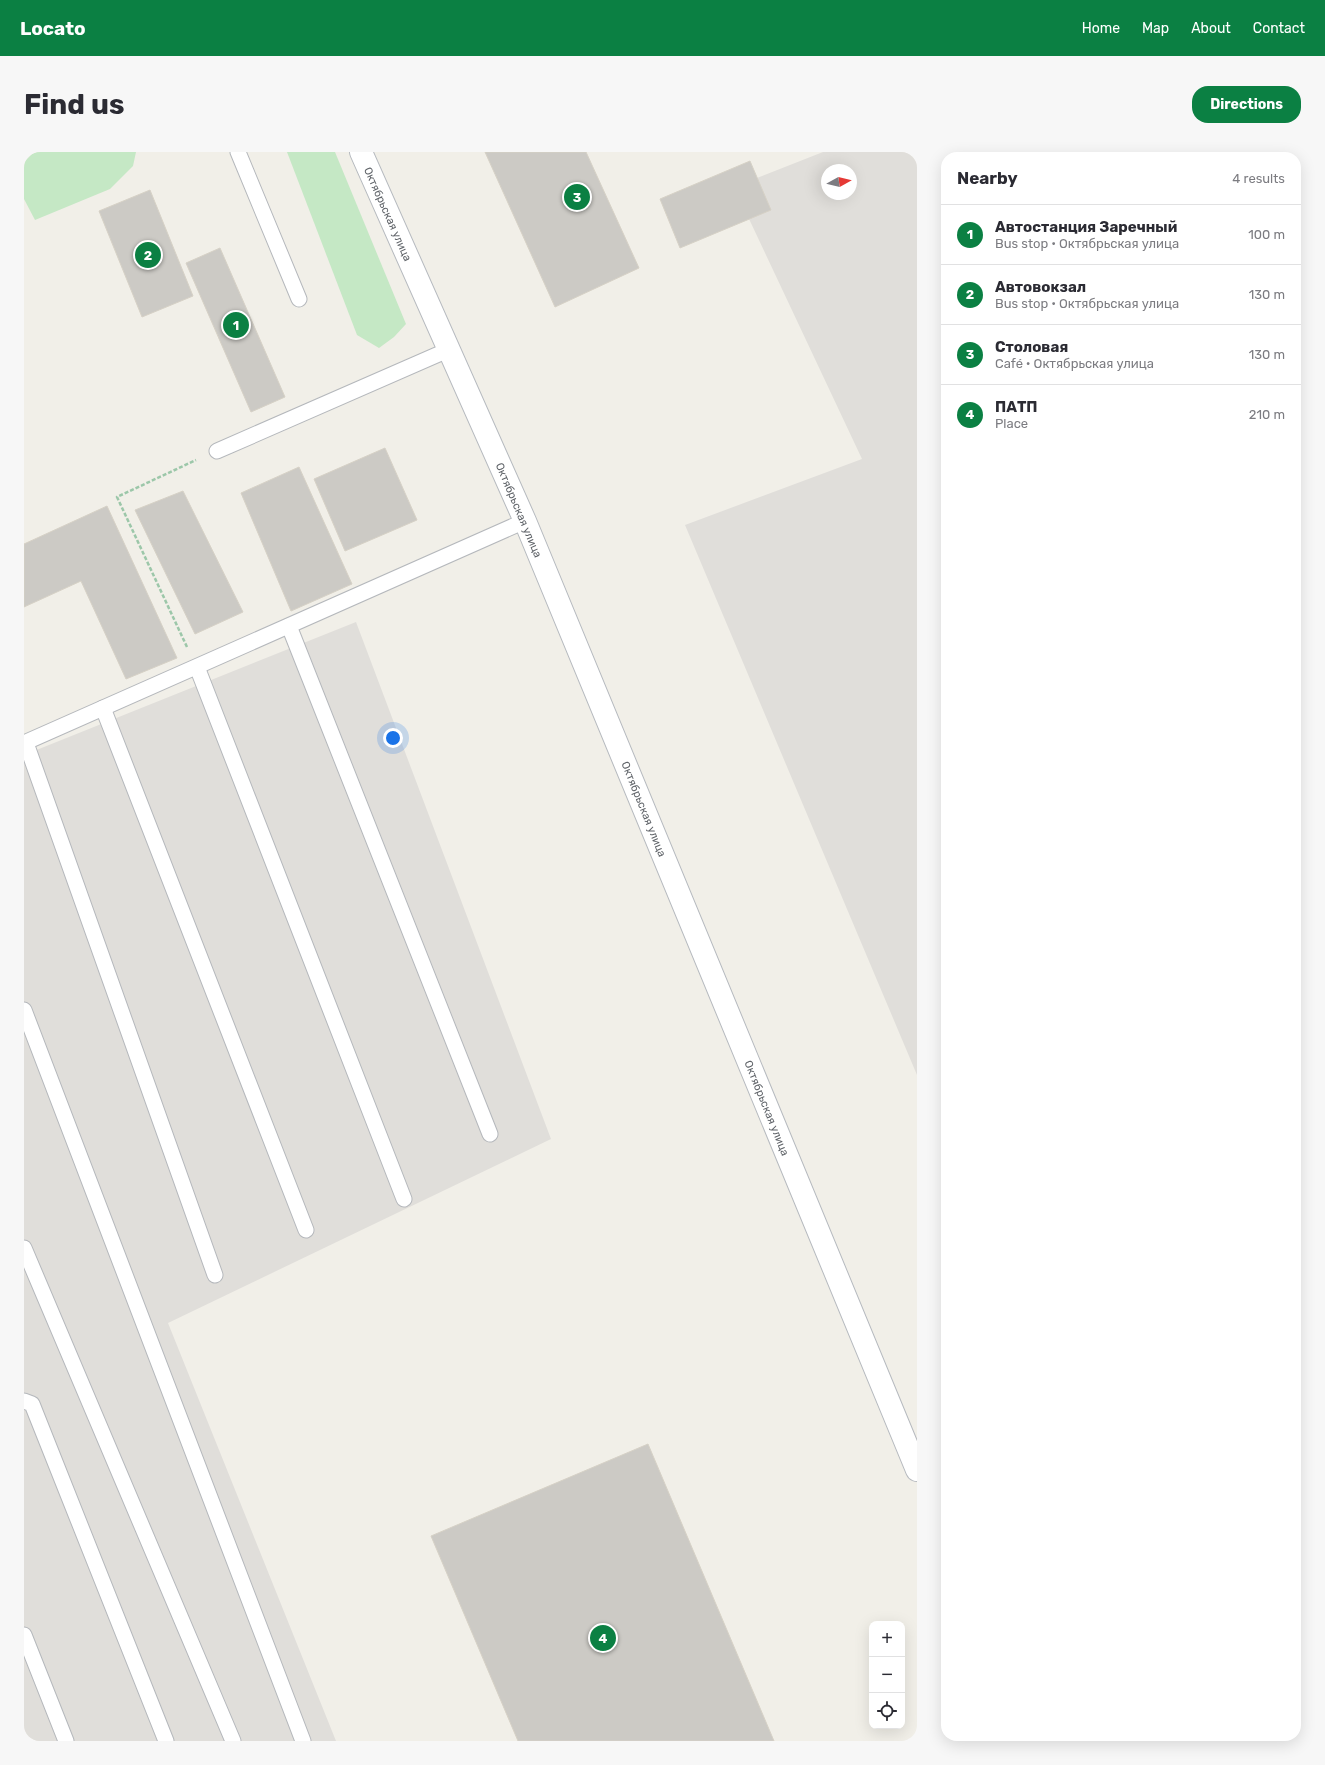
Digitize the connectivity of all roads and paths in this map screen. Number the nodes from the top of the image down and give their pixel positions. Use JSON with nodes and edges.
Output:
{"nodes":[{"id":1,"x":238,"y":152,"type":"edge"},
{"id":2,"x":361,"y":152,"type":"edge"},
{"id":3,"x":299,"y":299,"type":"dead end"},
{"id":4,"x":448,"y":350,"type":"junction"},
{"id":5,"x":217,"y":451,"type":"joint"},
{"id":6,"x":524,"y":522,"type":"junction"},
{"id":7,"x":288,"y":626,"type":"junction"},
{"id":8,"x":197,"y":667,"type":"junction"},
{"id":9,"x":103,"y":708,"type":"junction"},
{"id":10,"x":25,"y":743,"type":"edge"},
{"id":11,"x":24,"y":1010,"type":"edge"},
{"id":12,"x":490,"y":1134,"type":"dead end"},
{"id":13,"x":404,"y":1199,"type":"dead end"},
{"id":14,"x":306,"y":1230,"type":"dead end"},
{"id":15,"x":24,"y":1248,"type":"edge"},
{"id":16,"x":215,"y":1275,"type":"dead end"},
{"id":17,"x":24,"y":1401,"type":"edge"},
{"id":18,"x":917,"y":1470,"type":"edge"},
{"id":19,"x":24,"y":1635,"type":"edge"},
{"id":20,"x":66,"y":1741,"type":"edge"},
{"id":21,"x":166,"y":1741,"type":"edge"},
{"id":22,"x":233,"y":1741,"type":"edge"},
{"id":23,"x":303,"y":1741,"type":"edge"}],
"edges":[{"from":1,"to":3,"type":"lane"},
{"from":2,"to":4,"type":"street","name":"Октябрьская улица"},
{"from":4,"to":5,"type":"lane"},
{"from":4,"to":6,"type":"street","name":"Октябрьская улица"},
{"from":5,"to":8,"type":"path"},
{"from":6,"to":7,"type":"lane"},
{"from":6,"to":18,"type":"street","name":"Октябрьская улица"},
{"from":7,"to":8,"type":"lane"},
{"from":7,"to":12,"type":"lane"},
{"from":8,"to":9,"type":"lane"},
{"from":8,"to":13,"type":"lane"},
{"from":9,"to":10,"type":"lane"},
{"from":9,"to":14,"type":"lane"},
{"from":10,"to":16,"type":"lane"},
{"from":11,"to":23,"type":"lane"},
{"from":15,"to":22,"type":"lane"},
{"from":17,"to":21,"type":"lane"},
{"from":19,"to":20,"type":"lane"}]}
